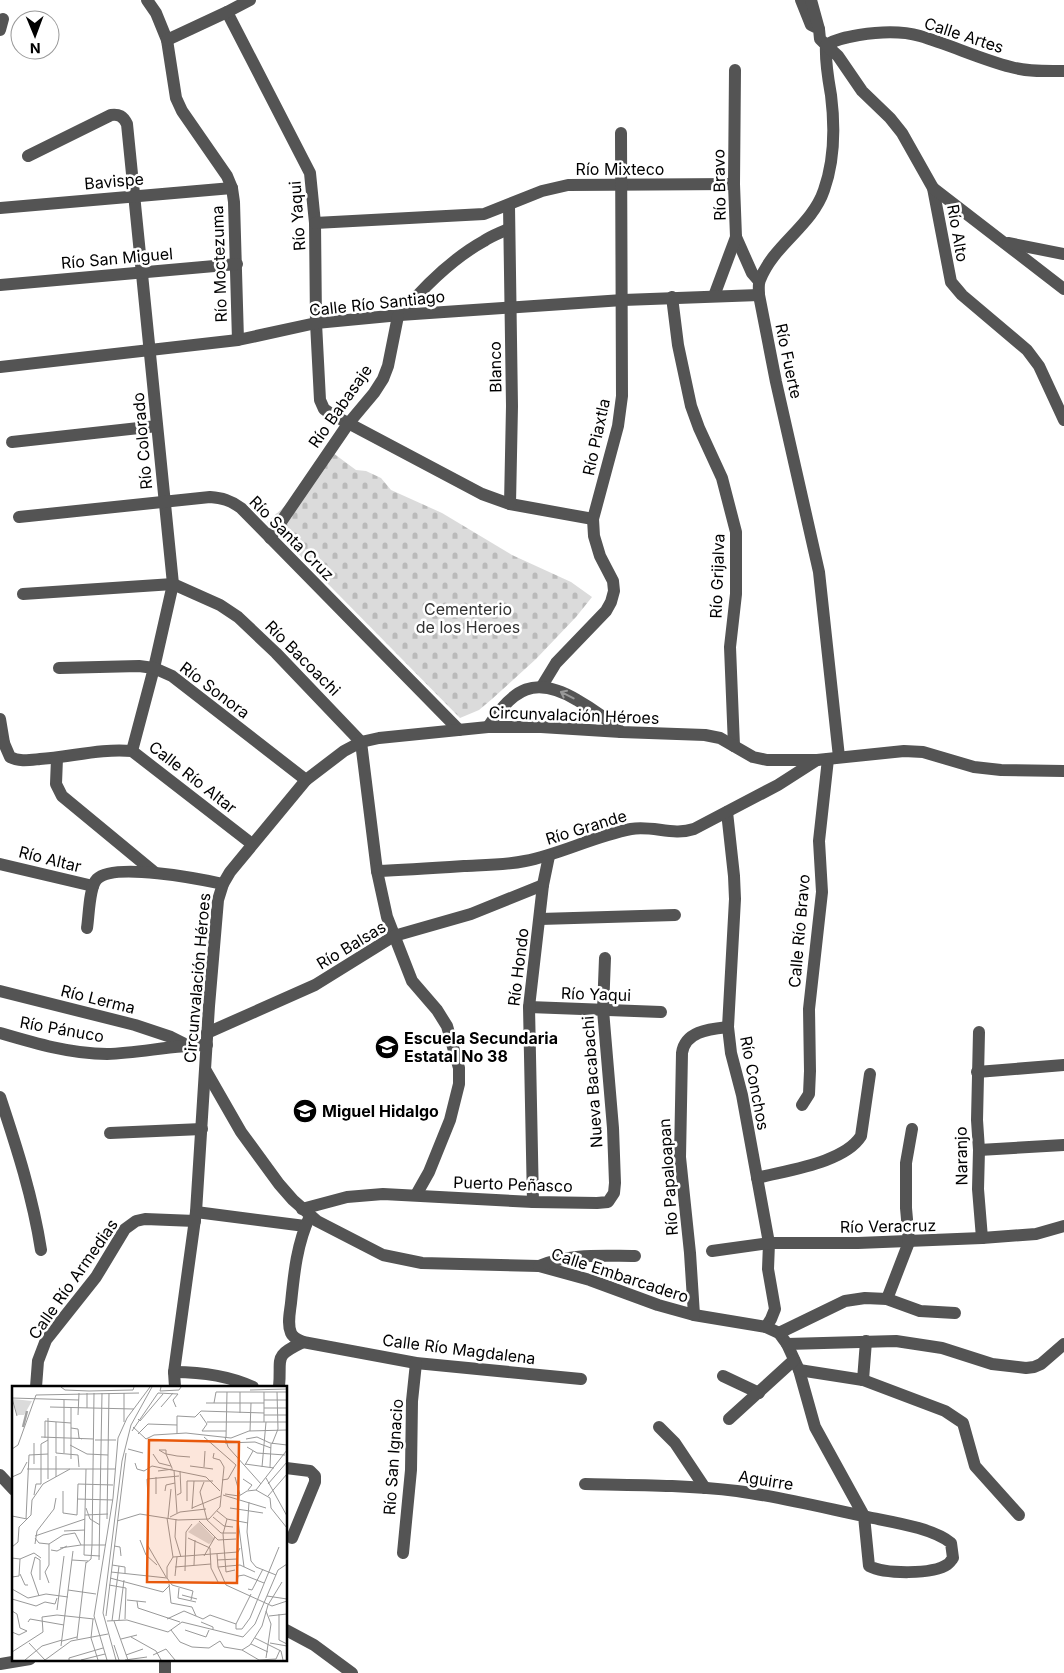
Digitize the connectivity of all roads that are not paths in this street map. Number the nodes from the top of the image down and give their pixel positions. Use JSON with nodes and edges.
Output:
{"nodes":[{"id":1,"x":147,"y":0,"type":"edge"},
{"id":2,"x":250,"y":0,"type":"edge"},
{"id":3,"x":801,"y":0,"type":"edge"},
{"id":4,"x":811,"y":0,"type":"edge"},
{"id":5,"x":227,"y":12,"type":"junction"},
{"id":6,"x":819,"y":30,"type":"junction"},
{"id":7,"x":167,"y":40,"type":"junction"},
{"id":8,"x":826,"y":45,"type":"junction"},
{"id":9,"x":735,"y":70,"type":"dead end"},
{"id":10,"x":1064,"y":71,"type":"edge"},
{"id":11,"x":621,"y":133,"type":"dead end"},
{"id":12,"x":28,"y":156,"type":"dead end"},
{"id":13,"x":734,"y":184,"type":"junction"},
{"id":14,"x":620,"y":185,"type":"junction"},
{"id":15,"x":232,"y":188,"type":"junction"},
{"id":16,"x":933,"y":188,"type":"junction"},
{"id":17,"x":134,"y":195,"type":"junction"},
{"id":18,"x":509,"y":206,"type":"junction"},
{"id":19,"x":0,"y":208,"type":"edge"},
{"id":20,"x":315,"y":223,"type":"junction"},
{"id":21,"x":508,"y":229,"type":"junction"},
{"id":22,"x":736,"y":237,"type":"junction"},
{"id":23,"x":1003,"y":242,"type":"junction"},
{"id":24,"x":1064,"y":254,"type":"edge"},
{"id":25,"x":237,"y":264,"type":"junction"},
{"id":26,"x":142,"y":272,"type":"junction"},
{"id":27,"x":759,"y":281,"type":"junction"},
{"id":28,"x":0,"y":285,"type":"edge"},
{"id":29,"x":1064,"y":289,"type":"edge"},
{"id":30,"x":759,"y":295,"type":"junction"},
{"id":31,"x":714,"y":296,"type":"junction"},
{"id":32,"x":672,"y":297,"type":"junction"},
{"id":33,"x":622,"y":300,"type":"junction"},
{"id":34,"x":510,"y":307,"type":"junction"},
{"id":35,"x":399,"y":315,"type":"junction"},
{"id":36,"x":316,"y":323,"type":"junction"},
{"id":37,"x":238,"y":340,"type":"junction"},
{"id":38,"x":150,"y":350,"type":"junction"},
{"id":39,"x":0,"y":368,"type":"edge"},
{"id":40,"x":1064,"y":420,"type":"edge"},
{"id":41,"x":348,"y":424,"type":"junction"},
{"id":42,"x":157,"y":426,"type":"junction"},
{"id":43,"x":12,"y":442,"type":"dead end"},
{"id":44,"x":164,"y":501,"type":"junction"},
{"id":45,"x":510,"y":504,"type":"junction"},
{"id":46,"x":20,"y":517,"type":"dead end"},
{"id":47,"x":593,"y":520,"type":"junction"},
{"id":48,"x":270,"y":538,"type":"junction"},
{"id":49,"x":173,"y":584,"type":"junction"},
{"id":50,"x":23,"y":594,"type":"dead end"},
{"id":51,"x":58,"y":668,"type":"dead end"},
{"id":52,"x":154,"y":668,"type":"junction"},
{"id":53,"x":542,"y":686,"type":"junction"},
{"id":54,"x":0,"y":719,"type":"edge"},
{"id":55,"x":488,"y":727,"type":"junction"},
{"id":56,"x":458,"y":730,"type":"junction"},
{"id":57,"x":621,"y":732,"type":"junction"},
{"id":58,"x":2,"y":742,"type":"edge"},
{"id":59,"x":361,"y":742,"type":"junction"},
{"id":60,"x":734,"y":746,"type":"junction"},
{"id":61,"x":132,"y":751,"type":"junction"},
{"id":62,"x":57,"y":758,"type":"junction"},
{"id":63,"x":828,"y":759,"type":"junction"},
{"id":64,"x":1064,"y":771,"type":"edge"},
{"id":65,"x":306,"y":780,"type":"junction"},
{"id":66,"x":727,"y":812,"type":"junction"},
{"id":67,"x":252,"y":844,"type":"junction"},
{"id":68,"x":549,"y":856,"type":"junction"},
{"id":69,"x":0,"y":864,"type":"edge"},
{"id":70,"x":377,"y":871,"type":"junction"},
{"id":71,"x":154,"y":872,"type":"junction"},
{"id":72,"x":223,"y":884,"type":"junction"},
{"id":73,"x":543,"y":885,"type":"junction"},
{"id":74,"x":93,"y":886,"type":"junction"},
{"id":75,"x":675,"y":915,"type":"dead end"},
{"id":76,"x":540,"y":920,"type":"junction"},
{"id":77,"x":87,"y":928,"type":"dead end"},
{"id":78,"x":394,"y":936,"type":"junction"},
{"id":79,"x":605,"y":958,"type":"dead end"},
{"id":80,"x":0,"y":991,"type":"edge"},
{"id":81,"x":529,"y":1007,"type":"junction"},
{"id":82,"x":603,"y":1010,"type":"junction"},
{"id":83,"x":661,"y":1012,"type":"dead end"},
{"id":84,"x":728,"y":1027,"type":"junction"},
{"id":85,"x":979,"y":1032,"type":"dead end"},
{"id":86,"x":0,"y":1033,"type":"edge"},
{"id":87,"x":207,"y":1039,"type":"junction"},
{"id":88,"x":186,"y":1045,"type":"junction"},
{"id":89,"x":1064,"y":1065,"type":"edge"},
{"id":90,"x":206,"y":1071,"type":"junction"},
{"id":91,"x":977,"y":1072,"type":"junction"},
{"id":92,"x":870,"y":1074,"type":"dead end"},
{"id":93,"x":0,"y":1097,"type":"edge"},
{"id":94,"x":802,"y":1106,"type":"dead end"},
{"id":95,"x":202,"y":1129,"type":"junction"},
{"id":96,"x":912,"y":1129,"type":"dead end"},
{"id":97,"x":110,"y":1133,"type":"dead end"},
{"id":98,"x":1064,"y":1145,"type":"edge"},
{"id":99,"x":978,"y":1150,"type":"junction"},
{"id":100,"x":757,"y":1178,"type":"junction"},
{"id":101,"x":416,"y":1195,"type":"junction"},
{"id":102,"x":533,"y":1202,"type":"junction"},
{"id":103,"x":608,"y":1202,"type":"joint"},
{"id":104,"x":196,"y":1217,"type":"junction"},
{"id":105,"x":306,"y":1217,"type":"junction"},
{"id":106,"x":1064,"y":1226,"type":"edge"},
{"id":107,"x":982,"y":1238,"type":"junction"},
{"id":108,"x":909,"y":1242,"type":"junction"},
{"id":109,"x":769,"y":1243,"type":"junction"},
{"id":110,"x":41,"y":1250,"type":"dead end"},
{"id":111,"x":712,"y":1251,"type":"dead end"},
{"id":112,"x":635,"y":1256,"type":"dead end"},
{"id":113,"x":539,"y":1266,"type":"junction"},
{"id":114,"x":887,"y":1299,"type":"junction"},
{"id":115,"x":955,"y":1313,"type":"dead end"},
{"id":116,"x":694,"y":1315,"type":"junction"},
{"id":117,"x":766,"y":1327,"type":"junction"},
{"id":118,"x":779,"y":1333,"type":"junction"},
{"id":119,"x":866,"y":1341,"type":"junction"},
{"id":120,"x":303,"y":1342,"type":"junction"},
{"id":121,"x":787,"y":1344,"type":"junction"},
{"id":122,"x":1064,"y":1344,"type":"edge"},
{"id":123,"x":416,"y":1363,"type":"junction"},
{"id":124,"x":797,"y":1365,"type":"junction"},
{"id":125,"x":174,"y":1372,"type":"junction"},
{"id":126,"x":723,"y":1376,"type":"dead end"},
{"id":127,"x":581,"y":1379,"type":"dead end"},
{"id":128,"x":863,"y":1380,"type":"junction"},
{"id":129,"x":36,"y":1386,"type":"edge"},
{"id":130,"x":176,"y":1386,"type":"edge"},
{"id":131,"x":250,"y":1386,"type":"edge"},
{"id":132,"x":279,"y":1386,"type":"edge"},
{"id":133,"x":759,"y":1393,"type":"junction"},
{"id":134,"x":730,"y":1419,"type":"dead end"},
{"id":135,"x":659,"y":1427,"type":"dead end"},
{"id":136,"x":288,"y":1468,"type":"edge"},
{"id":137,"x":0,"y":1475,"type":"edge"},
{"id":138,"x":585,"y":1484,"type":"dead end"},
{"id":139,"x":12,"y":1488,"type":"edge"},
{"id":140,"x":705,"y":1488,"type":"junction"},
{"id":141,"x":1019,"y":1515,"type":"dead end"},
{"id":142,"x":864,"y":1516,"type":"junction"},
{"id":143,"x":292,"y":1538,"type":"dead end"},
{"id":144,"x":403,"y":1553,"type":"dead end"},
{"id":145,"x":288,"y":1631,"type":"edge"},
{"id":146,"x":24,"y":1660,"type":"edge"},
{"id":147,"x":165,"y":1660,"type":"edge"},
{"id":148,"x":0,"y":1664,"type":"edge"},
{"id":149,"x":165,"y":1673,"type":"edge"},
{"id":150,"x":352,"y":1673,"type":"edge"}],
"edges":[{"from":1,"to":7,"type":"street","name":"Río Moctezuma"},
{"from":2,"to":5,"type":"street"},
{"from":3,"to":6,"type":"street"},
{"from":4,"to":6,"type":"street"},
{"from":5,"to":7,"type":"street"},
{"from":5,"to":20,"type":"street","name":"Río Yaqui"},
{"from":6,"to":8,"type":"street"},
{"from":7,"to":15,"type":"street","name":"Río Moctezuma"},
{"from":8,"to":10,"type":"street","name":"Calle Artes"},
{"from":8,"to":16,"type":"street","name":"Río Alto"},
{"from":8,"to":27,"type":"street"},
{"from":9,"to":13,"type":"street","name":"Río Bravo"},
{"from":11,"to":14,"type":"street","name":"Río Piaxtla"},
{"from":12,"to":17,"type":"street","name":"Río Colorado"},
{"from":13,"to":14,"type":"street","name":"Río Mixteco"},
{"from":13,"to":22,"type":"street","name":"Río Bravo"},
{"from":14,"to":18,"type":"street","name":"Río Mixteco"},
{"from":14,"to":33,"type":"street","name":"Río Piaxtla"},
{"from":15,"to":17,"type":"street","name":"Bavispe"},
{"from":15,"to":25,"type":"street","name":"Río Moctezuma"},
{"from":16,"to":23,"type":"street"},
{"from":16,"to":40,"type":"street","name":"Río Alto"},
{"from":17,"to":19,"type":"street","name":"Bavispe"},
{"from":17,"to":26,"type":"street","name":"Río Colorado"},
{"from":18,"to":20,"type":"street","name":"Río Mixteco"},
{"from":18,"to":21,"type":"street","name":"Blanco"},
{"from":20,"to":36,"type":"street","name":"Río Yaqui"},
{"from":21,"to":34,"type":"street","name":"Blanco"},
{"from":21,"to":35,"type":"street","name":"Río Babasaje"},
{"from":22,"to":27,"type":"street"},
{"from":22,"to":31,"type":"street","name":"Río Bravo"},
{"from":23,"to":24,"type":"street"},
{"from":23,"to":29,"type":"street"},
{"from":25,"to":26,"type":"street","name":"Río San Miguel"},
{"from":25,"to":37,"type":"street","name":"Río Moctezuma"},
{"from":26,"to":28,"type":"street","name":"Río San Miguel"},
{"from":26,"to":38,"type":"street","name":"Río Colorado"},
{"from":27,"to":30,"type":"street","name":"Río Fuerte"},
{"from":30,"to":31,"type":"street","name":"Calle Río Santiago"},
{"from":30,"to":63,"type":"street","name":"Río Fuerte"},
{"from":31,"to":32,"type":"street","name":"Calle Río Santiago"},
{"from":32,"to":33,"type":"street","name":"Calle Río Santiago"},
{"from":32,"to":60,"type":"street","name":"Río Grijalva"},
{"from":33,"to":34,"type":"street","name":"Calle Río Santiago"},
{"from":33,"to":47,"type":"street","name":"Río Piaxtla"},
{"from":34,"to":35,"type":"street","name":"Calle Río Santiago"},
{"from":34,"to":45,"type":"street","name":"Blanco"},
{"from":35,"to":36,"type":"street","name":"Calle Río Santiago"},
{"from":35,"to":41,"type":"street","name":"Río Babasaje"},
{"from":36,"to":37,"type":"street","name":"Calle Río Santiago"},
{"from":36,"to":41,"type":"street","name":"Río Yaqui"},
{"from":37,"to":38,"type":"street","name":"Calle Río Santiago"},
{"from":38,"to":39,"type":"street","name":"Calle Río Santiago"},
{"from":38,"to":42,"type":"street","name":"Río Colorado"},
{"from":41,"to":45,"type":"street","name":"Río Yaqui"},
{"from":41,"to":48,"type":"street","name":"Río Babasaje"},
{"from":42,"to":43,"type":"street"},
{"from":42,"to":44,"type":"street","name":"Río Colorado"},
{"from":44,"to":46,"type":"street","name":"Río Santa Cruz"},
{"from":44,"to":48,"type":"street","name":"Río Santa Cruz"},
{"from":44,"to":49,"type":"street","name":"Río Colorado"},
{"from":45,"to":47,"type":"street"},
{"from":47,"to":53,"type":"street","name":"Río Piaxtla"},
{"from":48,"to":56,"type":"street","name":"Río Santa Cruz"},
{"from":49,"to":50,"type":"street","name":"Río Bacoachi"},
{"from":49,"to":52,"type":"street","name":"Río Colorado"},
{"from":49,"to":59,"type":"street","name":"Río Bacoachi"},
{"from":51,"to":52,"type":"street","name":"Río Sonora"},
{"from":52,"to":61,"type":"street","name":"Río Colorado"},
{"from":52,"to":65,"type":"street","name":"Río Sonora"},
{"from":53,"to":55,"type":"street"},
{"from":57,"to":53,"type":"street","one_way":true},
{"from":54,"to":58,"type":"street"},
{"from":55,"to":56,"type":"street","name":"Circunvalación Héroes"},
{"from":55,"to":57,"type":"street","name":"Circunvalación Héroes"},
{"from":56,"to":59,"type":"street","name":"Circunvalación Héroes"},
{"from":57,"to":60,"type":"street","name":"Circunvalación Héroes"},
{"from":58,"to":62,"type":"street","name":"Calle Río Altar"},
{"from":59,"to":65,"type":"street","name":"Circunvalación Héroes"},
{"from":59,"to":70,"type":"street"},
{"from":60,"to":63,"type":"street","name":"Circunvalación Héroes"},
{"from":61,"to":62,"type":"street","name":"Calle Río Altar"},
{"from":61,"to":67,"type":"street","name":"Calle Río Altar"},
{"from":62,"to":71,"type":"street"},
{"from":63,"to":64,"type":"street","name":"Circunvalación Héroes"},
{"from":63,"to":66,"type":"street","name":"Río Grande"},
{"from":63,"to":94,"type":"street","name":"Calle Río Bravo"},
{"from":65,"to":67,"type":"street","name":"Circunvalación Héroes"},
{"from":66,"to":68,"type":"street","name":"Río Grande"},
{"from":66,"to":84,"type":"street","name":"Río Conchos"},
{"from":67,"to":72,"type":"street","name":"Circunvalación Héroes"},
{"from":68,"to":70,"type":"street","name":"Río Grande"},
{"from":68,"to":73,"type":"street","name":"Río Hondo"},
{"from":69,"to":74,"type":"street","name":"Río Altar"},
{"from":70,"to":78,"type":"street"},
{"from":71,"to":72,"type":"street"},
{"from":71,"to":74,"type":"street"},
{"from":72,"to":87,"type":"street","name":"Circunvalación Héroes"},
{"from":73,"to":76,"type":"street","name":"Río Hondo"},
{"from":73,"to":78,"type":"street","name":"Río Balsas"},
{"from":74,"to":77,"type":"street"},
{"from":75,"to":76,"type":"street"},
{"from":76,"to":81,"type":"street","name":"Río Hondo"},
{"from":78,"to":87,"type":"street","name":"Río Balsas"},
{"from":78,"to":101,"type":"street"},
{"from":79,"to":82,"type":"street","name":"Nueva Bacabachi"},
{"from":80,"to":88,"type":"street","name":"Río Lerma"},
{"from":81,"to":82,"type":"street","name":"Río Yaqui"},
{"from":81,"to":102,"type":"street","name":"Río Hondo"},
{"from":82,"to":83,"type":"street","name":"Río Yaqui"},
{"from":82,"to":103,"type":"street","name":"Nueva Bacabachi"},
{"from":84,"to":100,"type":"street","name":"Río Conchos"},
{"from":84,"to":116,"type":"street","name":"Río Papaloapan"},
{"from":85,"to":91,"type":"street","name":"Naranjo"},
{"from":86,"to":88,"type":"street","name":"Río Pánuco"},
{"from":87,"to":88,"type":"street","name":"Río Pánuco"},
{"from":87,"to":90,"type":"street","name":"Circunvalación Héroes"},
{"from":89,"to":91,"type":"street"},
{"from":90,"to":95,"type":"street","name":"Circunvalación Héroes"},
{"from":90,"to":105,"type":"street","name":"Calle Embarcadero"},
{"from":91,"to":99,"type":"street","name":"Naranjo"},
{"from":92,"to":100,"type":"street"},
{"from":93,"to":110,"type":"street"},
{"from":95,"to":97,"type":"street"},
{"from":95,"to":104,"type":"street","name":"Circunvalación Héroes"},
{"from":96,"to":108,"type":"street"},
{"from":98,"to":99,"type":"street"},
{"from":99,"to":107,"type":"street","name":"Naranjo"},
{"from":100,"to":109,"type":"street","name":"Río Conchos"},
{"from":101,"to":102,"type":"street","name":"Puerto Peñasco"},
{"from":101,"to":105,"type":"street","name":"Puerto Peñasco"},
{"from":102,"to":103,"type":"street","name":"Puerto Peñasco"},
{"from":104,"to":105,"type":"street","name":"Calle Río Armedias"},
{"from":104,"to":125,"type":"street","name":"Circunvalación Héroes"},
{"from":104,"to":129,"type":"street","name":"Calle Río Armedias"},
{"from":105,"to":113,"type":"street","name":"Calle Embarcadero"},
{"from":105,"to":120,"type":"street"},
{"from":106,"to":107,"type":"street","name":"Río Veracruz"},
{"from":107,"to":108,"type":"street","name":"Río Veracruz"},
{"from":108,"to":109,"type":"street","name":"Río Veracruz"},
{"from":108,"to":114,"type":"street"},
{"from":109,"to":111,"type":"street","name":"Río Veracruz"},
{"from":109,"to":117,"type":"street","name":"Río Conchos"},
{"from":112,"to":113,"type":"street"},
{"from":113,"to":116,"type":"street","name":"Calle Embarcadero"},
{"from":114,"to":115,"type":"street"},
{"from":114,"to":118,"type":"street"},
{"from":116,"to":117,"type":"street","name":"Calle Embarcadero"},
{"from":117,"to":118,"type":"street","name":"Calle Embarcadero"},
{"from":118,"to":121,"type":"street","name":"Calle Embarcadero"},
{"from":119,"to":121,"type":"street"},
{"from":119,"to":122,"type":"street"},
{"from":119,"to":128,"type":"street"},
{"from":120,"to":123,"type":"street","name":"Calle Río Magdalena"},
{"from":120,"to":132,"type":"street"},
{"from":121,"to":124,"type":"street"},
{"from":123,"to":127,"type":"street","name":"Calle Río Magdalena"},
{"from":123,"to":144,"type":"street","name":"Río San Ignacio"},
{"from":124,"to":128,"type":"street"},
{"from":124,"to":133,"type":"street"},
{"from":124,"to":142,"type":"street"},
{"from":125,"to":130,"type":"street","name":"Circunvalación Héroes"},
{"from":125,"to":131,"type":"street"},
{"from":126,"to":133,"type":"street"},
{"from":128,"to":141,"type":"street"},
{"from":133,"to":134,"type":"street"},
{"from":135,"to":140,"type":"street"},
{"from":136,"to":143,"type":"street"},
{"from":137,"to":139,"type":"street"},
{"from":138,"to":140,"type":"street","name":"Aguirre"},
{"from":140,"to":142,"type":"street","name":"Aguirre"},
{"from":142,"to":142,"type":"street","name":"Aguirre"},
{"from":145,"to":150,"type":"street"},
{"from":146,"to":148,"type":"street"},
{"from":147,"to":149,"type":"street"}]}
